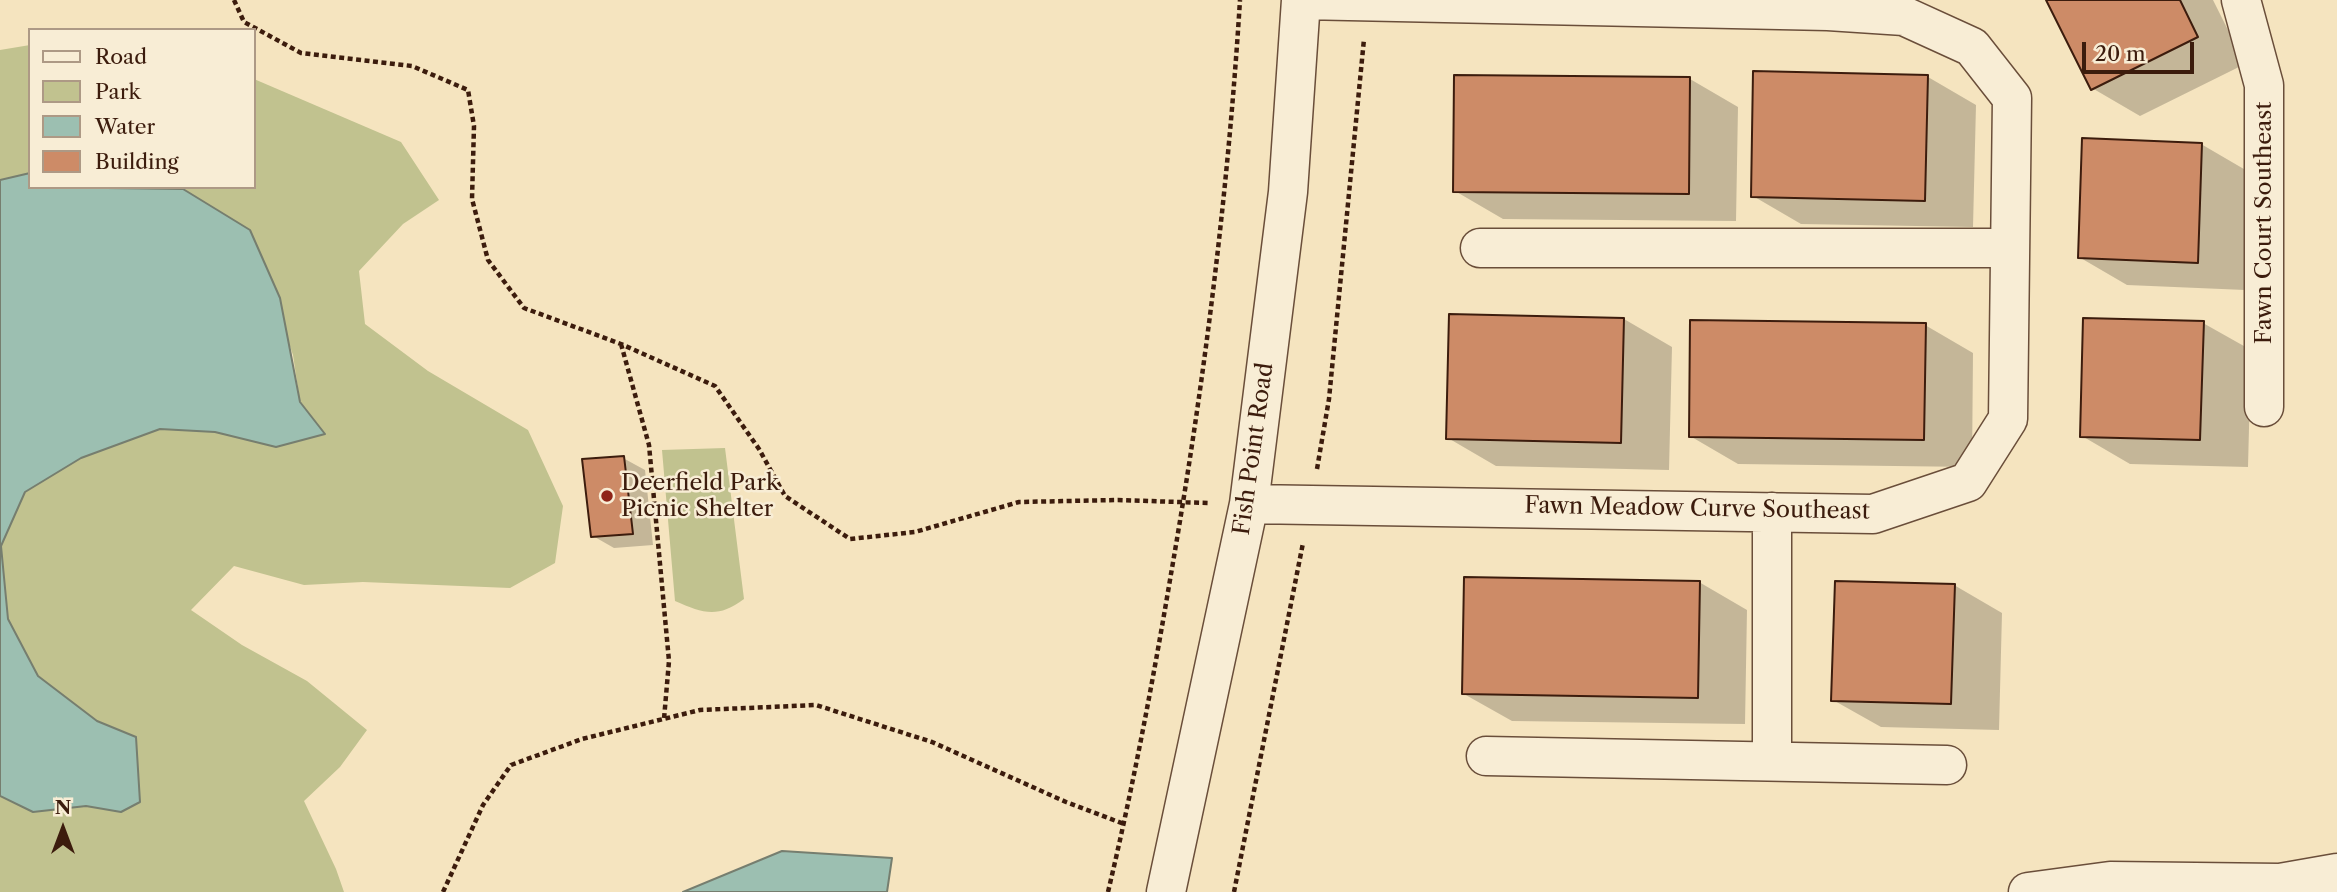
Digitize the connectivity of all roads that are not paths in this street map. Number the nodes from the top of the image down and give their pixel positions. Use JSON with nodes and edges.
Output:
{"nodes":[{"id":1,"x":1301,"y":0,"type":"edge"},
{"id":2,"x":2241,"y":0,"type":"edge"},
{"id":3,"x":1367,"y":1,"type":"edge"},
{"id":4,"x":1828,"y":6,"type":"edge"},
{"id":5,"x":1480,"y":248,"type":"dead end"},
{"id":6,"x":2010,"y":248,"type":"junction"},
{"id":7,"x":2264,"y":407,"type":"dead end"},
{"id":8,"x":1249,"y":504,"type":"junction"},
{"id":9,"x":1772,"y":512,"type":"junction"},
{"id":10,"x":1486,"y":756,"type":"dead end"},
{"id":11,"x":1772,"y":761,"type":"junction"},
{"id":12,"x":1947,"y":765,"type":"dead end"},
{"id":13,"x":2337,"y":873,"type":"edge"},
{"id":14,"x":1166,"y":892,"type":"edge"},
{"id":15,"x":2028,"y":892,"type":"edge"}],
"edges":[{"from":1,"to":3,"type":"street","name":"Fawn Meadow Curve Southeast"},
{"from":1,"to":8,"type":"street","name":"Fish Point Road"},
{"from":2,"to":7,"type":"street","name":"Fawn Court Southeast"},
{"from":3,"to":4,"type":"street","name":"Fawn Meadow Curve Southeast"},
{"from":4,"to":6,"type":"street","name":"Fawn Meadow Curve Southeast"},
{"from":5,"to":6,"type":"street"},
{"from":6,"to":9,"type":"street","name":"Fawn Meadow Curve Southeast"},
{"from":8,"to":9,"type":"street","name":"Fawn Meadow Curve Southeast"},
{"from":8,"to":14,"type":"street","name":"Fish Point Road"},
{"from":9,"to":11,"type":"street"},
{"from":10,"to":11,"type":"street"},
{"from":11,"to":12,"type":"street"},
{"from":13,"to":15,"type":"street"}]}
